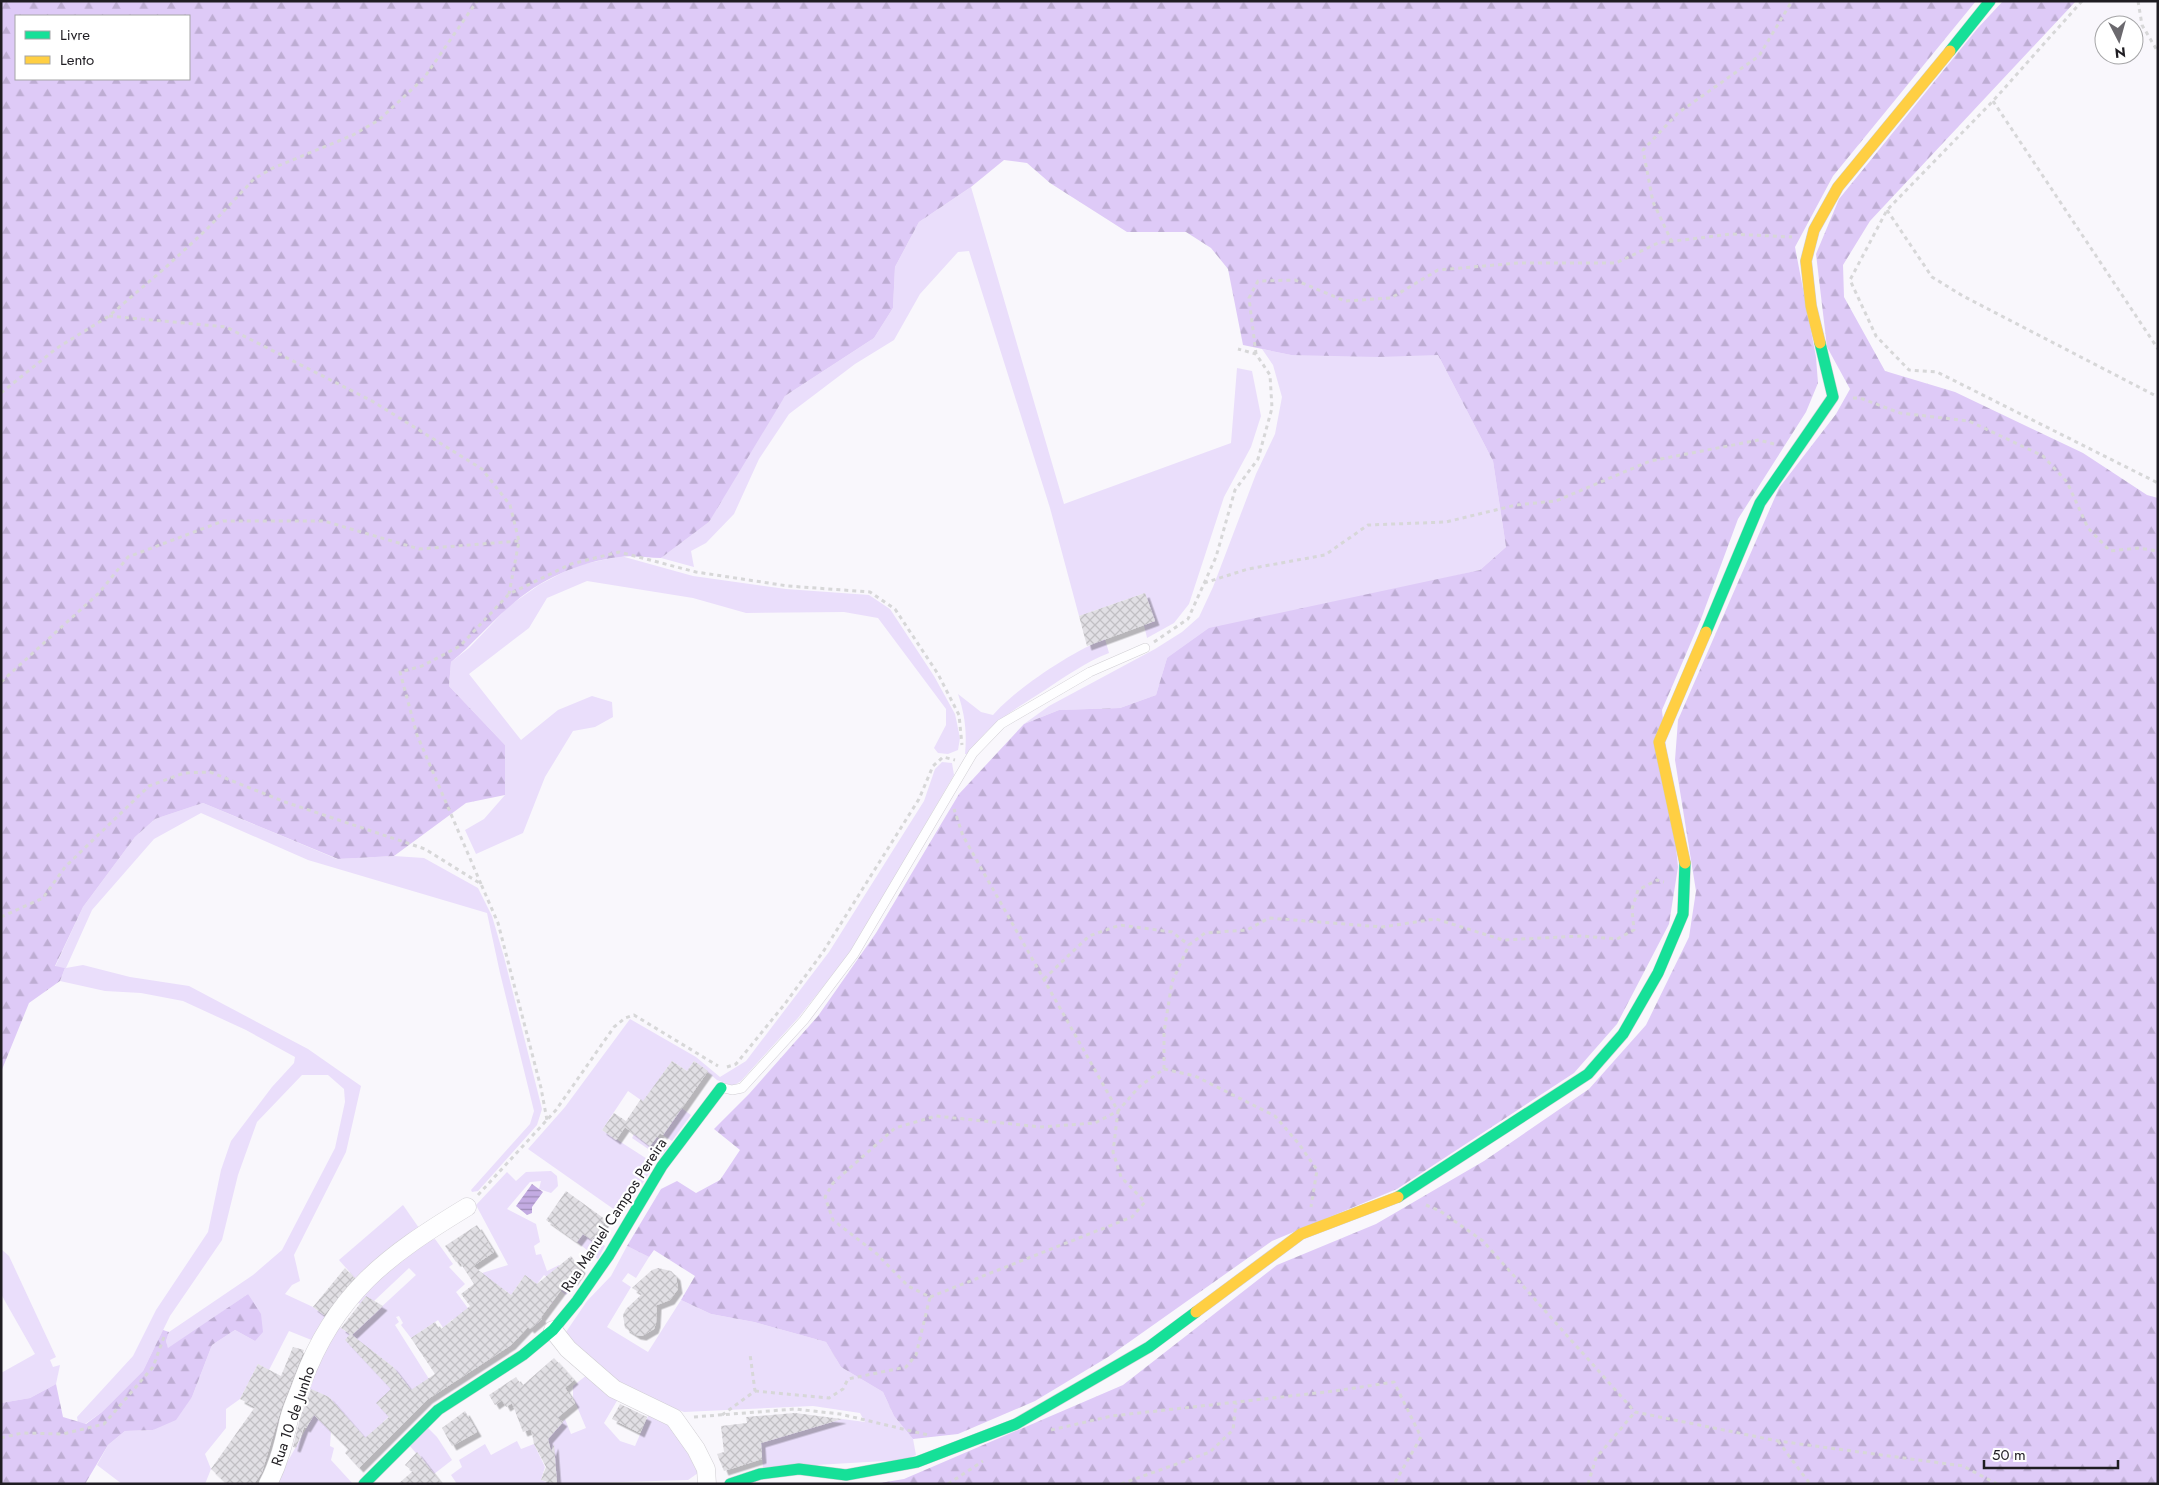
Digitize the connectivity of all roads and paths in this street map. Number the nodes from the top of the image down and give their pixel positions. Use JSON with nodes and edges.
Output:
{"nodes":[{"id":1,"x":477,"y":1,"type":"edge"},
{"id":2,"x":1792,"y":1,"type":"edge"},
{"id":3,"x":1990,"y":1,"type":"edge"},
{"id":4,"x":2082,"y":1,"type":"edge"},
{"id":5,"x":2138,"y":1,"type":"edge"},
{"id":6,"x":2158,"y":52,"type":"edge"},
{"id":7,"x":1993,"y":100,"type":"junction"},
{"id":8,"x":1887,"y":210,"type":"junction"},
{"id":9,"x":1672,"y":242,"type":"junction"},
{"id":10,"x":1810,"y":247,"type":"junction"},
{"id":11,"x":109,"y":316,"type":"junction"},
{"id":12,"x":2158,"y":349,"type":"edge"},
{"id":13,"x":1238,"y":350,"type":"dead end"},
{"id":14,"x":1256,"y":354,"type":"junction"},
{"id":15,"x":1,"y":393,"type":"edge"},
{"id":16,"x":1833,"y":397,"type":"junction"},
{"id":17,"x":2158,"y":397,"type":"edge"},
{"id":18,"x":1797,"y":450,"type":"junction"},
{"id":19,"x":2158,"y":483,"type":"edge"},
{"id":20,"x":519,"y":540,"type":"junction"},
{"id":21,"x":2158,"y":552,"type":"edge"},
{"id":22,"x":1204,"y":583,"type":"junction"},
{"id":23,"x":509,"y":594,"type":"junction"},
{"id":24,"x":1145,"y":648,"type":"joint"},
{"id":25,"x":1,"y":682,"type":"edge"},
{"id":26,"x":964,"y":762,"type":"junction"},
{"id":27,"x":949,"y":795,"type":"junction"},
{"id":28,"x":481,"y":884,"type":"junction"},
{"id":29,"x":1672,"y":884,"type":"dead end"},
{"id":30,"x":1,"y":917,"type":"edge"},
{"id":31,"x":1189,"y":945,"type":"junction"},
{"id":32,"x":1044,"y":979,"type":"junction"},
{"id":33,"x":1164,"y":1069,"type":"junction"},
{"id":34,"x":721,"y":1088,"type":"joint"},
{"id":35,"x":1118,"y":1111,"type":"junction"},
{"id":36,"x":547,"y":1120,"type":"junction"},
{"id":37,"x":1403,"y":1195,"type":"junction"},
{"id":38,"x":467,"y":1207,"type":"joint"},
{"id":39,"x":1301,"y":1234,"type":"junction"},
{"id":40,"x":930,"y":1297,"type":"junction"},
{"id":41,"x":553,"y":1330,"type":"junction"},
{"id":42,"x":165,"y":1334,"type":"dead end"},
{"id":43,"x":750,"y":1354,"type":"dead end"},
{"id":44,"x":756,"y":1391,"type":"junction"},
{"id":45,"x":1236,"y":1402,"type":"junction"},
{"id":46,"x":1635,"y":1412,"type":"junction"},
{"id":47,"x":722,"y":1415,"type":"junction"},
{"id":48,"x":674,"y":1418,"type":"junction"},
{"id":49,"x":1049,"y":1430,"type":"dead end"},
{"id":50,"x":1,"y":1438,"type":"edge"},
{"id":51,"x":1778,"y":1441,"type":"junction"},
{"id":52,"x":944,"y":1451,"type":"junction"},
{"id":53,"x":989,"y":1457,"type":"dead end"},
{"id":54,"x":268,"y":1484,"type":"edge"},
{"id":55,"x":364,"y":1484,"type":"edge"},
{"id":56,"x":707,"y":1484,"type":"edge"},
{"id":57,"x":730,"y":1484,"type":"edge"},
{"id":58,"x":948,"y":1484,"type":"edge"},
{"id":59,"x":1122,"y":1484,"type":"edge"},
{"id":60,"x":1394,"y":1484,"type":"edge"},
{"id":61,"x":1588,"y":1484,"type":"edge"},
{"id":62,"x":1810,"y":1484,"type":"edge"},
{"id":63,"x":1997,"y":1484,"type":"edge"}],
"edges":[{"from":1,"to":11,"type":"path"},
{"from":2,"to":9,"type":"path"},
{"from":3,"to":10,"type":"street"},
{"from":4,"to":7,"type":"path"},
{"from":5,"to":6,"type":"path"},
{"from":7,"to":8,"type":"path"},
{"from":7,"to":12,"type":"path"},
{"from":8,"to":17,"type":"path"},
{"from":8,"to":19,"type":"path"},
{"from":9,"to":10,"type":"path"},
{"from":9,"to":14,"type":"path"},
{"from":10,"to":16,"type":"street"},
{"from":11,"to":15,"type":"path"},
{"from":11,"to":20,"type":"path"},
{"from":13,"to":14,"type":"path"},
{"from":14,"to":22,"type":"path"},
{"from":16,"to":18,"type":"street"},
{"from":16,"to":21,"type":"path"},
{"from":18,"to":22,"type":"path"},
{"from":18,"to":37,"type":"street"},
{"from":20,"to":23,"type":"path"},
{"from":20,"to":25,"type":"path"},
{"from":22,"to":24,"type":"path"},
{"from":23,"to":26,"type":"path"},
{"from":23,"to":28,"type":"path"},
{"from":24,"to":26,"type":"lane"},
{"from":26,"to":27,"type":"lane"},
{"from":26,"to":36,"type":"path"},
{"from":27,"to":32,"type":"path"},
{"from":27,"to":34,"type":"lane"},
{"from":28,"to":30,"type":"path"},
{"from":28,"to":36,"type":"path"},
{"from":29,"to":31,"type":"path"},
{"from":31,"to":32,"type":"path"},
{"from":31,"to":33,"type":"path"},
{"from":32,"to":35,"type":"path"},
{"from":33,"to":35,"type":"path"},
{"from":33,"to":39,"type":"path"},
{"from":34,"to":41,"type":"street","name":"Rua Manuel Campos Pereira"},
{"from":35,"to":40,"type":"path"},
{"from":35,"to":40,"type":"path"},
{"from":36,"to":38,"type":"path"},
{"from":37,"to":39,"type":"street"},
{"from":37,"to":46,"type":"path"},
{"from":38,"to":54,"type":"street","name":"Rua 10 de Junho"},
{"from":39,"to":52,"type":"street"},
{"from":40,"to":44,"type":"path"},
{"from":41,"to":48,"type":"street"},
{"from":41,"to":55,"type":"street","name":"Rua Manuel Campos Pereira"},
{"from":42,"to":50,"type":"path"},
{"from":43,"to":44,"type":"path"},
{"from":44,"to":47,"type":"path"},
{"from":45,"to":49,"type":"path"},
{"from":45,"to":59,"type":"path"},
{"from":45,"to":60,"type":"path"},
{"from":46,"to":51,"type":"path"},
{"from":46,"to":61,"type":"path"},
{"from":47,"to":48,"type":"path"},
{"from":47,"to":52,"type":"path"},
{"from":48,"to":56,"type":"street"},
{"from":51,"to":62,"type":"path"},
{"from":51,"to":63,"type":"path"},
{"from":52,"to":57,"type":"street"},
{"from":53,"to":58,"type":"path"}]}
